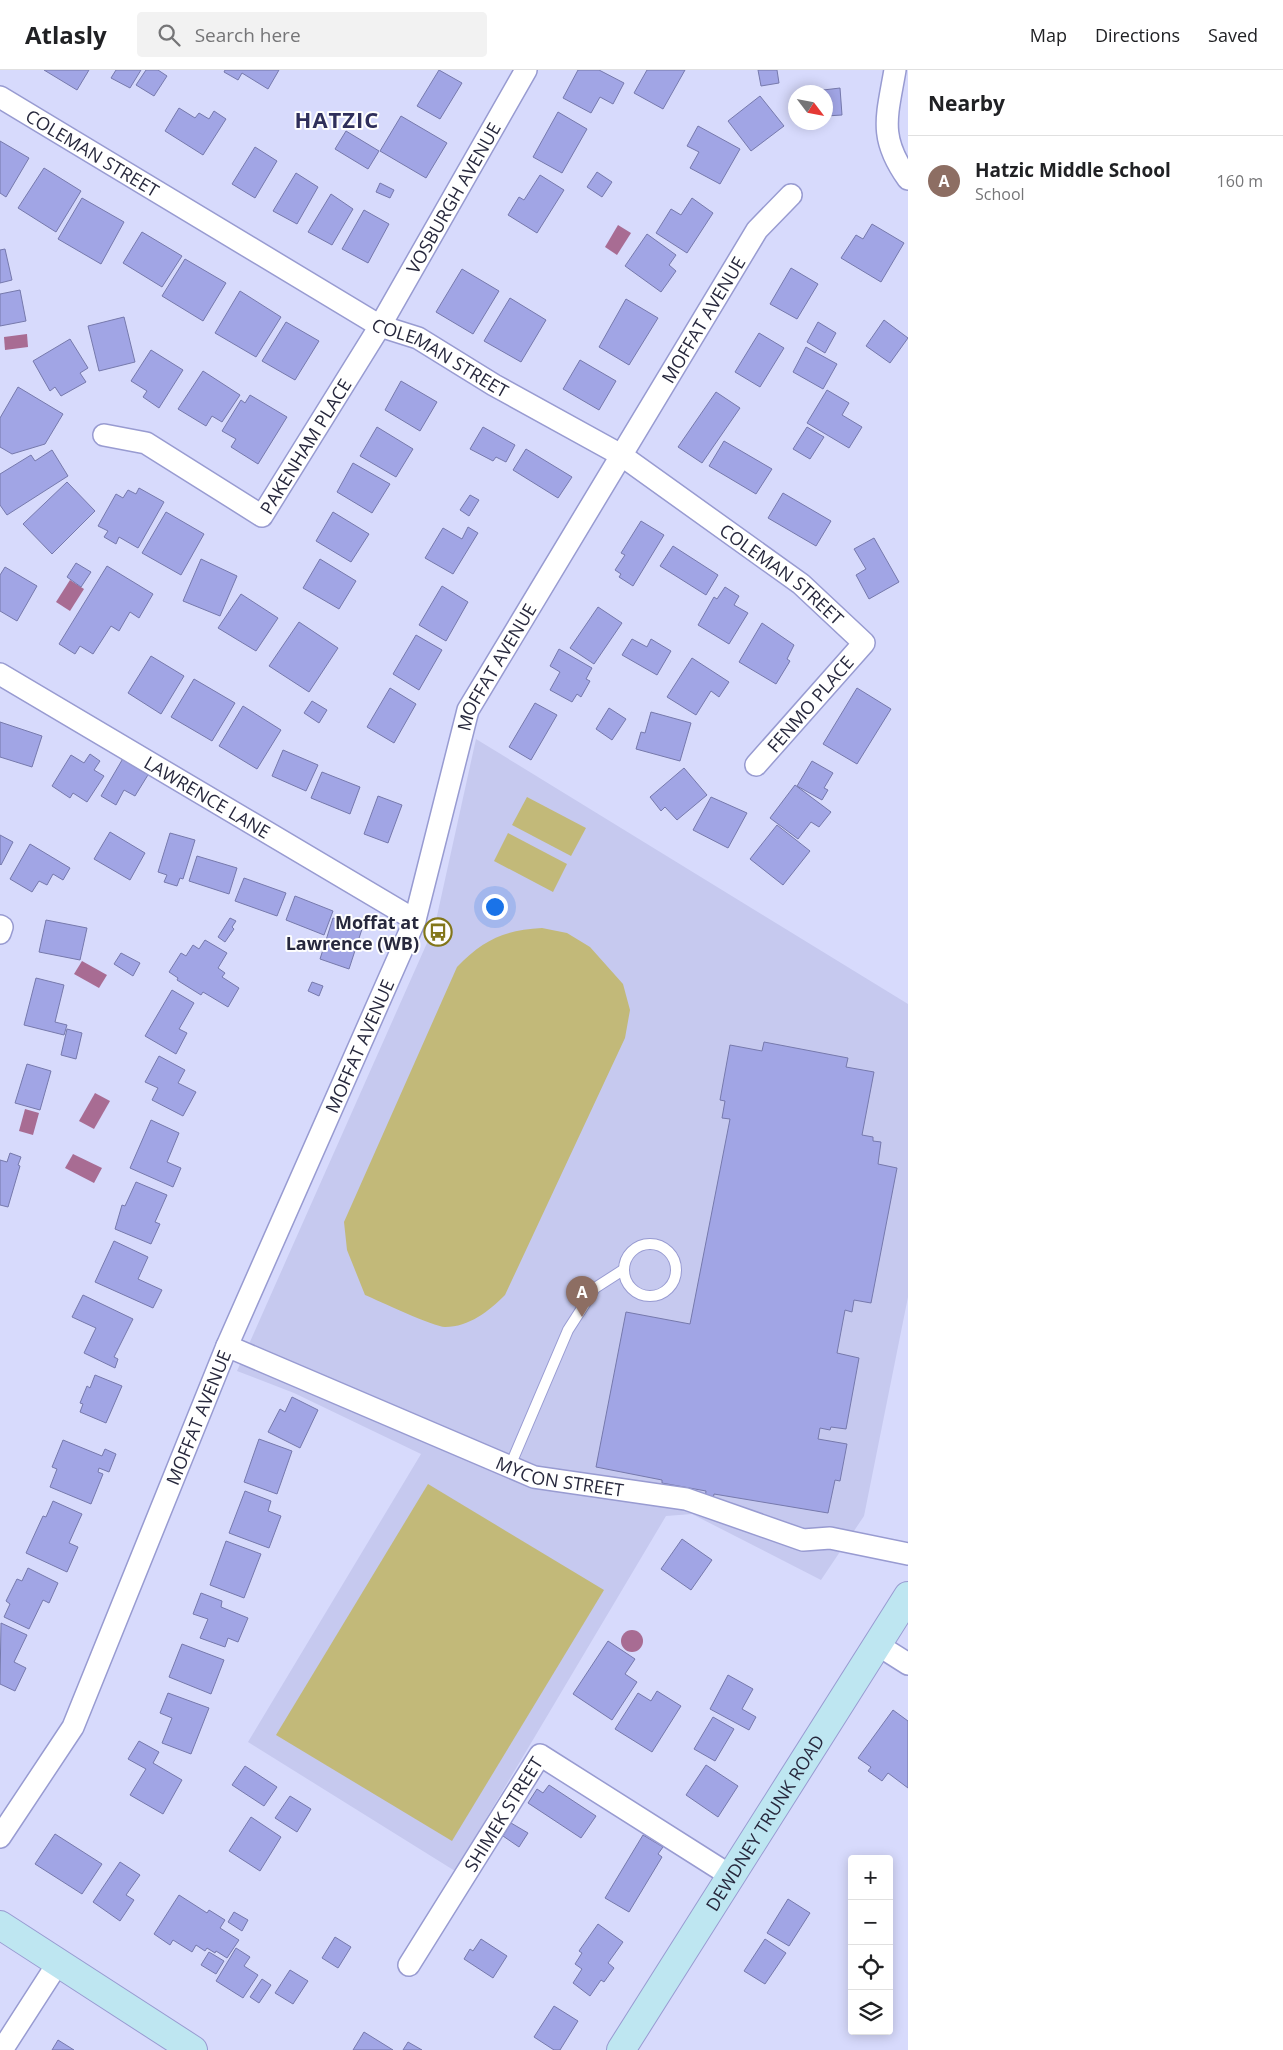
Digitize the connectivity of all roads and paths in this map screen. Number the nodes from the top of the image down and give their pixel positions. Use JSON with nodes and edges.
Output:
{"nodes":[{"id":1,"x":526,"y":70,"type":"edge"},
{"id":2,"x":895,"y":70,"type":"edge"},
{"id":3,"x":0,"y":97,"type":"edge"},
{"id":4,"x":908,"y":179,"type":"edge"},
{"id":5,"x":791,"y":195,"type":"dead end"},
{"id":6,"x":380,"y":326,"type":"junction"},
{"id":7,"x":104,"y":435,"type":"dead end"},
{"id":8,"x":621,"y":455,"type":"junction"},
{"id":9,"x":864,"y":643,"type":"joint"},
{"id":10,"x":0,"y":674,"type":"edge"},
{"id":11,"x":756,"y":765,"type":"dead end"},
{"id":12,"x":415,"y":920,"type":"junction"},
{"id":13,"x":0,"y":926,"type":"edge"},
{"id":14,"x":0,"y":933,"type":"edge"},
{"id":15,"x":623,"y":1270,"type":"junction"},
{"id":16,"x":227,"y":1346,"type":"junction"},
{"id":17,"x":510,"y":1466,"type":"junction"},
{"id":18,"x":908,"y":1554,"type":"edge"},
{"id":19,"x":908,"y":1596,"type":"edge"},
{"id":20,"x":878,"y":1645,"type":"junction"},
{"id":21,"x":908,"y":1664,"type":"edge"},
{"id":22,"x":0,"y":1837,"type":"edge"},
{"id":23,"x":731,"y":1876,"type":"junction"},
{"id":24,"x":0,"y":1925,"type":"edge"},
{"id":25,"x":58,"y":1963,"type":"junction"},
{"id":26,"x":410,"y":1965,"type":"dead end"},
{"id":27,"x":2,"y":2050,"type":"edge"},
{"id":28,"x":193,"y":2050,"type":"edge"},
{"id":29,"x":621,"y":2050,"type":"edge"}],
"edges":[{"from":1,"to":6,"type":"street","name":"VOSBURGH AVENUE"},
{"from":2,"to":4,"type":"street"},
{"from":3,"to":6,"type":"street","name":"COLEMAN STREET"},
{"from":5,"to":8,"type":"street","name":"MOFFAT AVENUE"},
{"from":6,"to":7,"type":"street","name":"PAKENHAM PLACE"},
{"from":6,"to":8,"type":"street","name":"COLEMAN STREET"},
{"from":8,"to":9,"type":"street","name":"COLEMAN STREET"},
{"from":8,"to":12,"type":"street","name":"MOFFAT AVENUE"},
{"from":9,"to":11,"type":"street","name":"FENMO PLACE"},
{"from":10,"to":12,"type":"street","name":"LAWRENCE LANE"},
{"from":12,"to":16,"type":"street","name":"MOFFAT AVENUE"},
{"from":13,"to":14,"type":"street"},
{"from":15,"to":15,"type":"lane"},
{"from":15,"to":17,"type":"lane"},
{"from":16,"to":17,"type":"street","name":"MYCON STREET"},
{"from":16,"to":22,"type":"street","name":"MOFFAT AVENUE"},
{"from":17,"to":18,"type":"street","name":"MYCON STREET"},
{"from":19,"to":20,"type":"main road","name":"DEWDNEY TRUNK ROAD"},
{"from":20,"to":21,"type":"street"},
{"from":20,"to":23,"type":"main road","name":"DEWDNEY TRUNK ROAD"},
{"from":23,"to":26,"type":"street","name":"SHIMEK STREET"},
{"from":23,"to":29,"type":"main road","name":"DEWDNEY TRUNK ROAD"},
{"from":24,"to":25,"type":"main road"},
{"from":25,"to":27,"type":"street"},
{"from":25,"to":28,"type":"main road"}]}
